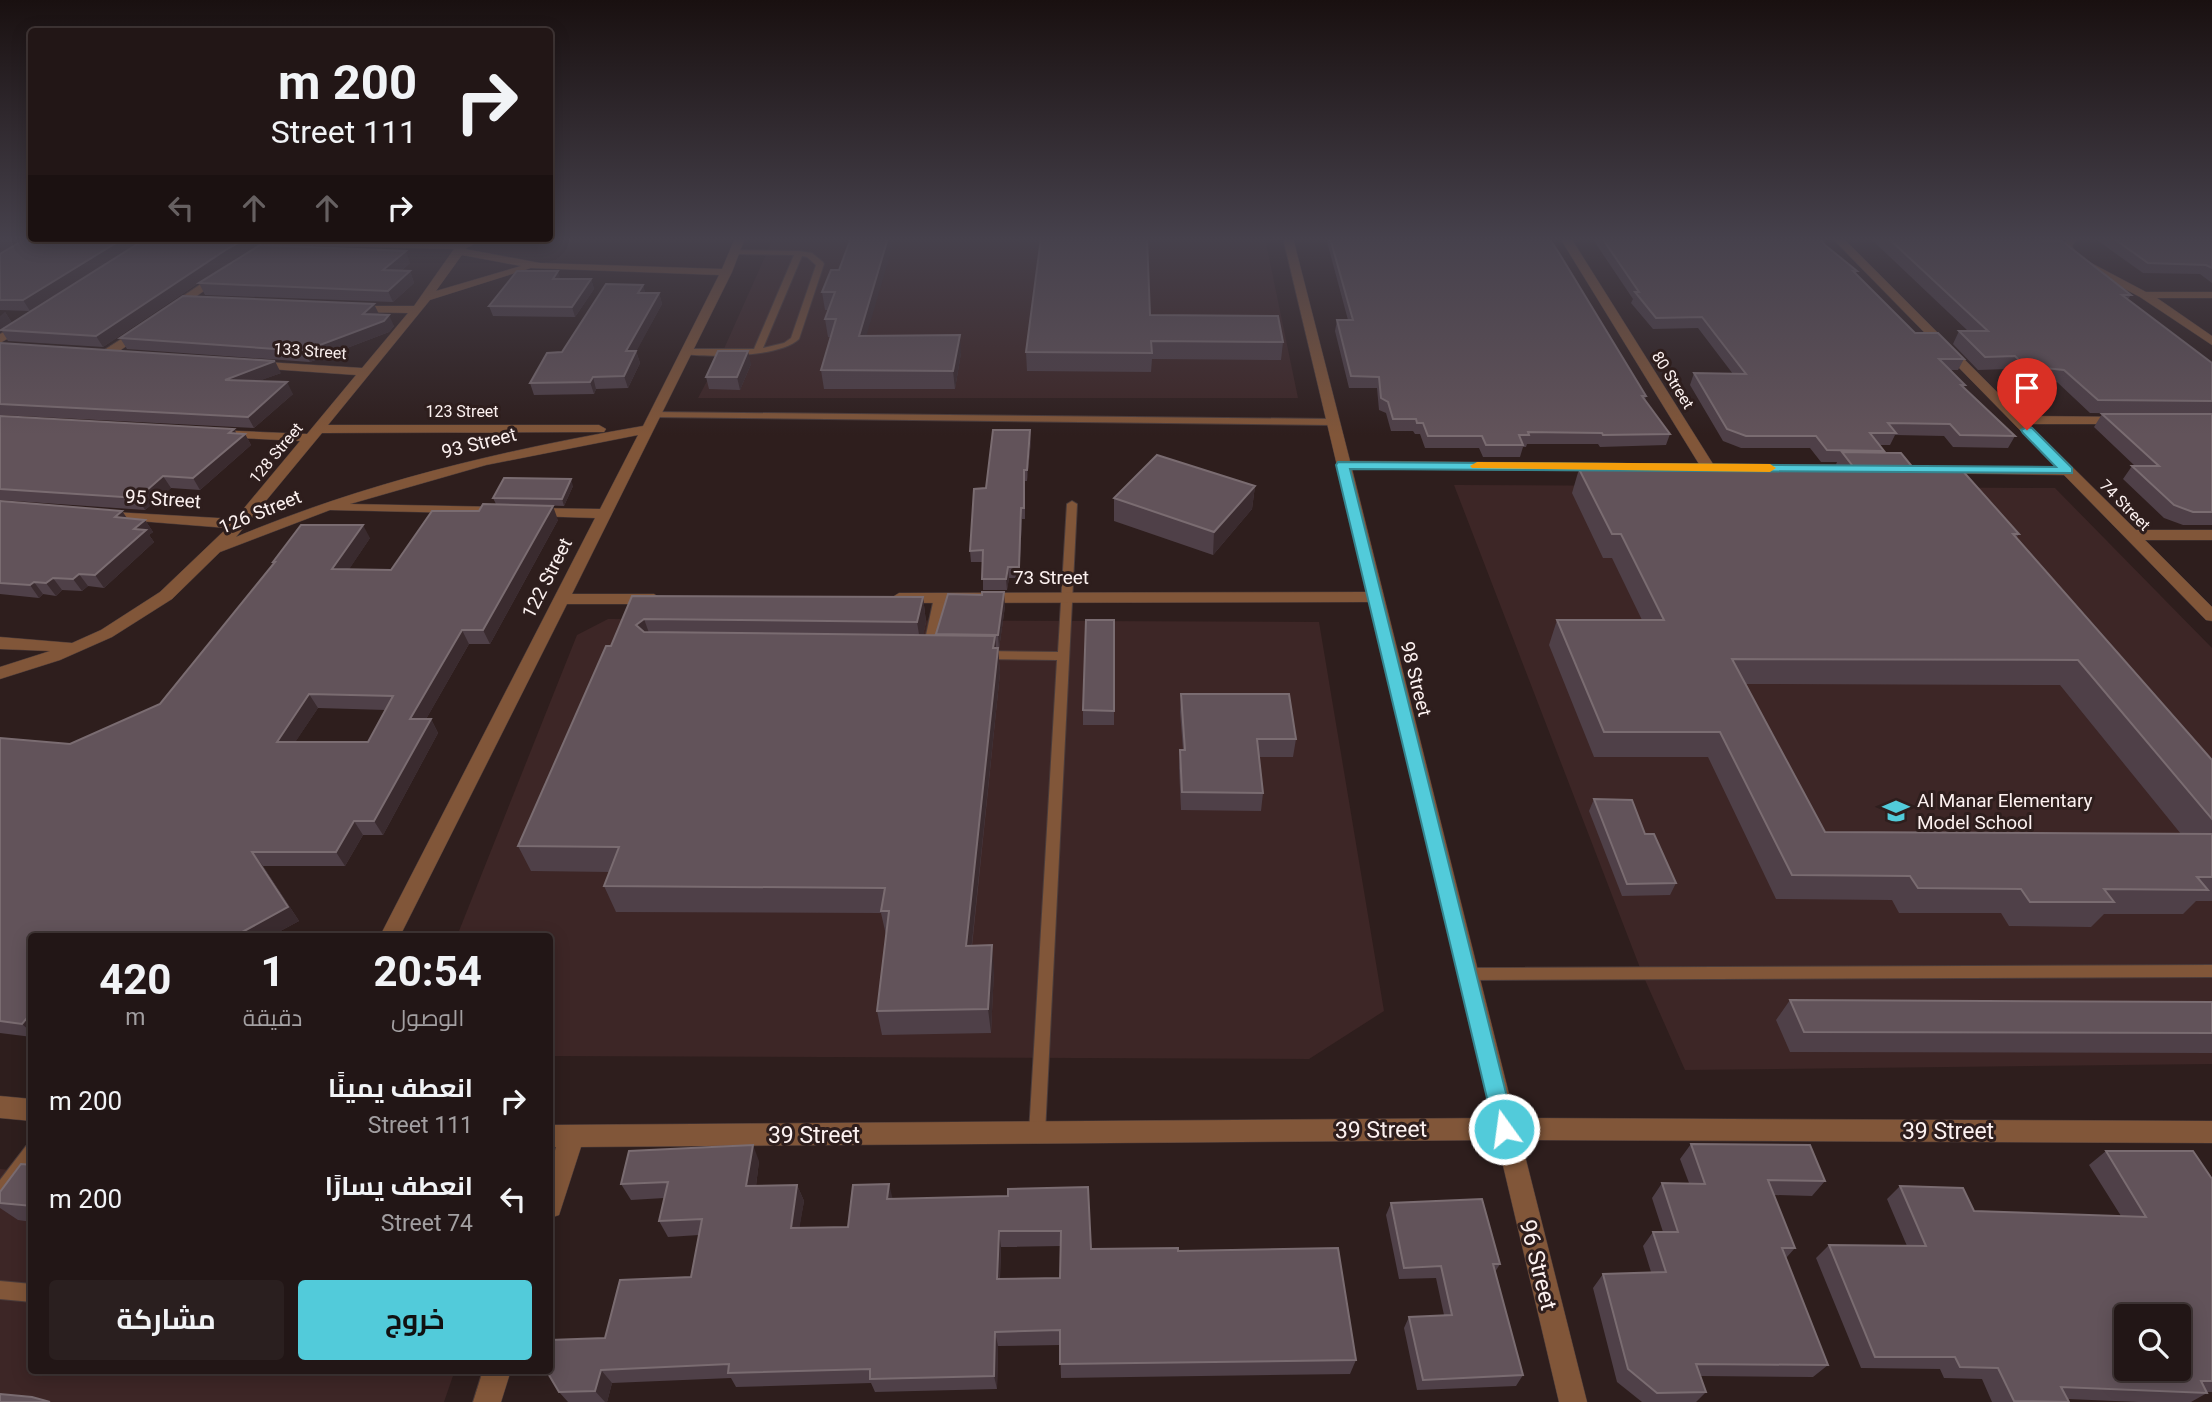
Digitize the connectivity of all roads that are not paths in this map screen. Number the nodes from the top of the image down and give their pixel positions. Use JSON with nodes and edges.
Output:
{"nodes":[{"id":1,"x":178,"y":303,"type":"edge"},
{"id":2,"x":423,"y":303,"type":"edge"},
{"id":3,"x":710,"y":303,"type":"edge"},
{"id":4,"x":778,"y":303,"type":"edge"},
{"id":5,"x":808,"y":303,"type":"edge"},
{"id":6,"x":1304,"y":303,"type":"edge"},
{"id":7,"x":1606,"y":303,"type":"edge"},
{"id":8,"x":1902,"y":303,"type":"edge"},
{"id":9,"x":2156,"y":303,"type":"edge"},
{"id":10,"x":335,"y":307,"type":"edge"},
{"id":11,"x":417,"y":310,"type":"junction"},
{"id":12,"x":161,"y":316,"type":"edge"},
{"id":13,"x":11,"y":317,"type":"dead end"},
{"id":14,"x":150,"y":324,"type":"edge"},
{"id":15,"x":0,"y":339,"type":"edge"},
{"id":16,"x":2212,"y":341,"type":"edge"},
{"id":17,"x":758,"y":350,"type":"junction"},
{"id":18,"x":686,"y":352,"type":"junction"},
{"id":19,"x":133,"y":356,"type":"edge"},
{"id":20,"x":243,"y":364,"type":"edge"},
{"id":21,"x":367,"y":372,"type":"junction"},
{"id":22,"x":2017,"y":420,"type":"junction"},
{"id":23,"x":2143,"y":420,"type":"edge"},
{"id":24,"x":651,"y":422,"type":"junction"},
{"id":25,"x":1332,"y":422,"type":"junction"},
{"id":26,"x":203,"y":432,"type":"edge"},
{"id":27,"x":315,"y":433,"type":"junction"},
{"id":28,"x":1342,"y":465,"type":"junction"},
{"id":29,"x":1709,"y":468,"type":"junction"},
{"id":30,"x":1874,"y":469,"type":"edge"},
{"id":31,"x":1930,"y":470,"type":"edge"},
{"id":32,"x":2067,"y":471,"type":"junction"},
{"id":33,"x":1072,"y":504,"type":"dead end"},
{"id":34,"x":322,"y":507,"type":"junction"},
{"id":35,"x":80,"y":512,"type":"edge"},
{"id":36,"x":603,"y":514,"type":"junction"},
{"id":37,"x":239,"y":524,"type":"junction"},
{"id":38,"x":2130,"y":535,"type":"junction"},
{"id":39,"x":2212,"y":535,"type":"edge"},
{"id":40,"x":212,"y":553,"type":"junction"},
{"id":41,"x":1374,"y":597,"type":"junction"},
{"id":42,"x":879,"y":598,"type":"edge"},
{"id":43,"x":940,"y":598,"type":"junction"},
{"id":44,"x":1066,"y":598,"type":"junction"},
{"id":45,"x":560,"y":599,"type":"junction"},
{"id":46,"x":671,"y":599,"type":"edge"},
{"id":47,"x":2212,"y":616,"type":"edge"},
{"id":48,"x":0,"y":643,"type":"edge"},
{"id":49,"x":75,"y":648,"type":"junction"},
{"id":50,"x":914,"y":654,"type":"edge"},
{"id":51,"x":928,"y":654,"type":"junction"},
{"id":52,"x":942,"y":654,"type":"edge"},
{"id":53,"x":970,"y":655,"type":"edge"},
{"id":54,"x":1063,"y":656,"type":"junction"},
{"id":55,"x":0,"y":673,"type":"edge"},
{"id":56,"x":392,"y":933,"type":"edge"},
{"id":57,"x":2212,"y":971,"type":"edge"},
{"id":58,"x":1466,"y":974,"type":"junction"},
{"id":59,"x":0,"y":1107,"type":"edge"},
{"id":60,"x":28,"y":1110,"type":"edge"},
{"id":61,"x":1504,"y":1129,"type":"junction"},
{"id":62,"x":2212,"y":1132,"type":"edge"},
{"id":63,"x":1037,"y":1133,"type":"junction"},
{"id":64,"x":561,"y":1136,"type":"edge"},
{"id":65,"x":28,"y":1157,"type":"edge"},
{"id":66,"x":553,"y":1187,"type":"edge"},
{"id":67,"x":0,"y":1194,"type":"edge"},
{"id":68,"x":0,"y":1290,"type":"edge"},
{"id":69,"x":28,"y":1293,"type":"edge"},
{"id":70,"x":496,"y":1374,"type":"edge"},
{"id":71,"x":487,"y":1402,"type":"edge"},
{"id":72,"x":1573,"y":1402,"type":"edge"}],
"edges":[{"from":1,"to":12,"type":"street"},
{"from":2,"to":11,"type":"street","name":"128 Street"},
{"from":3,"to":18,"type":"street","name":"122 Street"},
{"from":4,"to":17,"type":"lane"},
{"from":5,"to":17,"type":"lane"},
{"from":6,"to":25,"type":"street","name":"98 Street"},
{"from":7,"to":29,"type":"street","name":"80 Street"},
{"from":8,"to":22,"type":"street","name":"74 Street"},
{"from":9,"to":16,"type":"street"},
{"from":10,"to":11,"type":"street"},
{"from":11,"to":21,"type":"street","name":"128 Street"},
{"from":13,"to":15,"type":"street"},
{"from":14,"to":19,"type":"street"},
{"from":17,"to":18,"type":"lane"},
{"from":18,"to":24,"type":"street","name":"122 Street"},
{"from":20,"to":21,"type":"street","name":"133 Street"},
{"from":21,"to":27,"type":"street","name":"128 Street"},
{"from":22,"to":23,"type":"street"},
{"from":22,"to":32,"type":"street","name":"74 Street"},
{"from":24,"to":25,"type":"lane"},
{"from":24,"to":27,"type":"street","name":"123 Street"},
{"from":24,"to":34,"type":"street","name":"93 Street"},
{"from":24,"to":36,"type":"street","name":"122 Street"},
{"from":25,"to":28,"type":"street","name":"98 Street"},
{"from":26,"to":27,"type":"street","name":"123 Street"},
{"from":27,"to":37,"type":"street","name":"128 Street"},
{"from":28,"to":29,"type":"street"},
{"from":28,"to":41,"type":"street","name":"98 Street"},
{"from":29,"to":30,"type":"street"},
{"from":31,"to":32,"type":"street"},
{"from":32,"to":38,"type":"street","name":"74 Street"},
{"from":33,"to":44,"type":"lane"},
{"from":34,"to":36,"type":"street"},
{"from":34,"to":40,"type":"street","name":"126 Street"},
{"from":35,"to":37,"type":"street","name":"95 Street"},
{"from":36,"to":45,"type":"street","name":"122 Street"},
{"from":37,"to":40,"type":"street","name":"128 Street"},
{"from":38,"to":39,"type":"street"},
{"from":38,"to":47,"type":"street","name":"74 Street"},
{"from":40,"to":49,"type":"street","name":"128 Street"},
{"from":41,"to":44,"type":"street","name":"73 Street"},
{"from":41,"to":58,"type":"street","name":"98 Street"},
{"from":42,"to":43,"type":"street","name":"73 Street"},
{"from":43,"to":44,"type":"street","name":"73 Street"},
{"from":43,"to":51,"type":"lane"},
{"from":44,"to":54,"type":"lane"},
{"from":45,"to":46,"type":"street"},
{"from":45,"to":56,"type":"street","name":"122 Street"},
{"from":48,"to":49,"type":"street"},
{"from":49,"to":55,"type":"street","name":"128 Street"},
{"from":50,"to":51,"type":"lane"},
{"from":51,"to":52,"type":"lane"},
{"from":53,"to":54,"type":"lane"},
{"from":54,"to":63,"type":"lane"},
{"from":57,"to":58,"type":"lane"},
{"from":58,"to":61,"type":"street","name":"98 Street"},
{"from":59,"to":60,"type":"street"},
{"from":61,"to":62,"type":"street","name":"39 Street"},
{"from":61,"to":63,"type":"street","name":"39 Street"},
{"from":61,"to":72,"type":"street","name":"96 Street"},
{"from":63,"to":64,"type":"street","name":"39 Street"},
{"from":64,"to":66,"type":"street"},
{"from":65,"to":67,"type":"lane"},
{"from":68,"to":69,"type":"lane"},
{"from":70,"to":71,"type":"street"}]}
